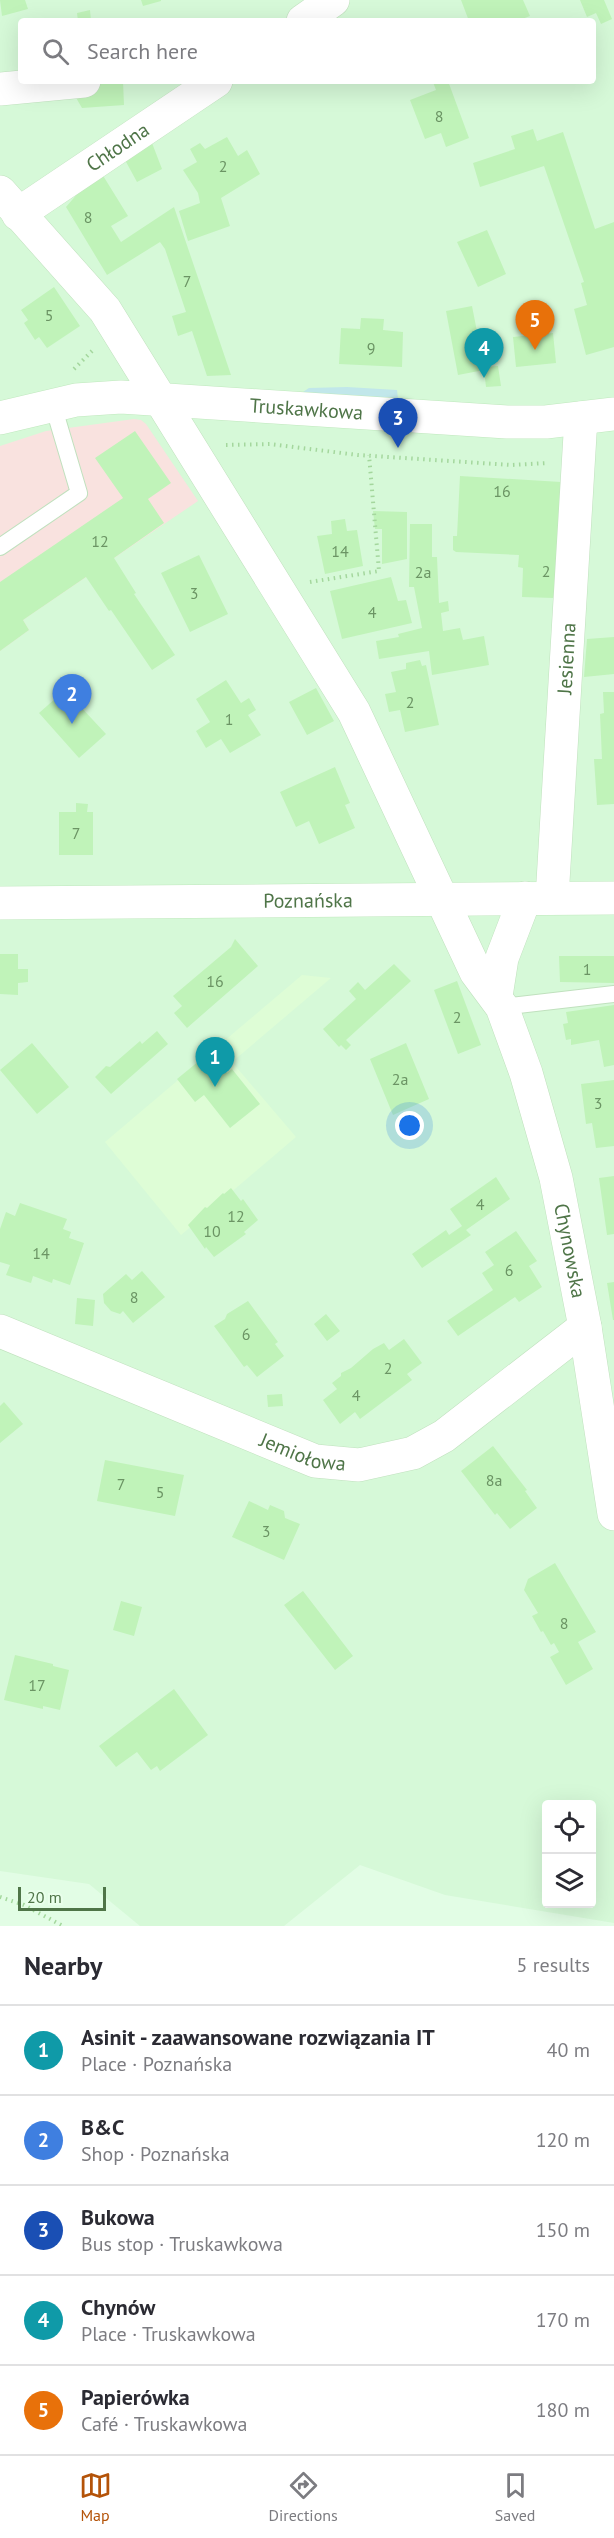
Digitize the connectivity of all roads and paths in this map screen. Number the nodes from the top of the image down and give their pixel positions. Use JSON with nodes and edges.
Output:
{"nodes":[{"id":1,"x":333,"y":0,"type":"edge"},
{"id":2,"x":307,"y":18,"type":"edge"},
{"id":3,"x":52,"y":84,"type":"edge"},
{"id":4,"x":211,"y":84,"type":"edge"},
{"id":5,"x":0,"y":89,"type":"edge"},
{"id":6,"x":9,"y":203,"type":"edge"},
{"id":7,"x":160,"y":399,"type":"junction"},
{"id":8,"x":53,"y":405,"type":"junction"},
{"id":9,"x":614,"y":414,"type":"edge"},
{"id":10,"x":0,"y":418,"type":"edge"},
{"id":11,"x":581,"y":418,"type":"junction"},
{"id":12,"x":369,"y":455,"type":"junction"},
{"id":13,"x":578,"y":460,"type":"junction"},
{"id":14,"x":199,"y":461,"type":"junction"},
{"id":15,"x":0,"y":547,"type":"edge"},
{"id":16,"x":277,"y":588,"type":"junction"},
{"id":17,"x":614,"y":897,"type":"edge"},
{"id":18,"x":538,"y":898,"type":"junction"},
{"id":19,"x":443,"y":899,"type":"junction"},
{"id":20,"x":0,"y":903,"type":"edge"},
{"id":21,"x":614,"y":994,"type":"edge"},
{"id":22,"x":499,"y":1002,"type":"junction"},
{"id":23,"x":585,"y":1327,"type":"junction"},
{"id":24,"x":0,"y":1331,"type":"edge"},
{"id":25,"x":614,"y":1514,"type":"edge"},
{"id":26,"x":0,"y":1897,"type":"edge"},
{"id":27,"x":63,"y":1926,"type":"edge"}],
"edges":[{"from":1,"to":2,"type":"street"},
{"from":3,"to":5,"type":"street"},
{"from":4,"to":6,"type":"street","name":"Chłodna"},
{"from":6,"to":7,"type":"street","name":"Chynowska"},
{"from":7,"to":8,"type":"street","name":"Truskawkowa"},
{"from":7,"to":11,"type":"street","name":"Truskawkowa"},
{"from":7,"to":14,"type":"street","name":"Chynowska"},
{"from":8,"to":10,"type":"street","name":"Truskawkowa"},
{"from":8,"to":15,"type":"lane"},
{"from":9,"to":11,"type":"street","name":"Truskawkowa"},
{"from":11,"to":13,"type":"street","name":"Jesienna"},
{"from":12,"to":13,"type":"path"},
{"from":12,"to":14,"type":"path"},
{"from":12,"to":16,"type":"path"},
{"from":13,"to":18,"type":"street","name":"Jesienna"},
{"from":14,"to":16,"type":"street","name":"Chynowska"},
{"from":16,"to":19,"type":"street","name":"Chynowska"},
{"from":17,"to":18,"type":"street","name":"Poznańska"},
{"from":18,"to":19,"type":"street","name":"Poznańska"},
{"from":18,"to":22,"type":"street","name":"Chynowska"},
{"from":19,"to":20,"type":"street","name":"Poznańska"},
{"from":19,"to":22,"type":"street","name":"Chynowska"},
{"from":21,"to":22,"type":"lane"},
{"from":22,"to":23,"type":"street","name":"Chynowska"},
{"from":23,"to":24,"type":"street","name":"Jemiołowa"},
{"from":23,"to":25,"type":"street","name":"Chynowska"},
{"from":26,"to":27,"type":"path"}]}
